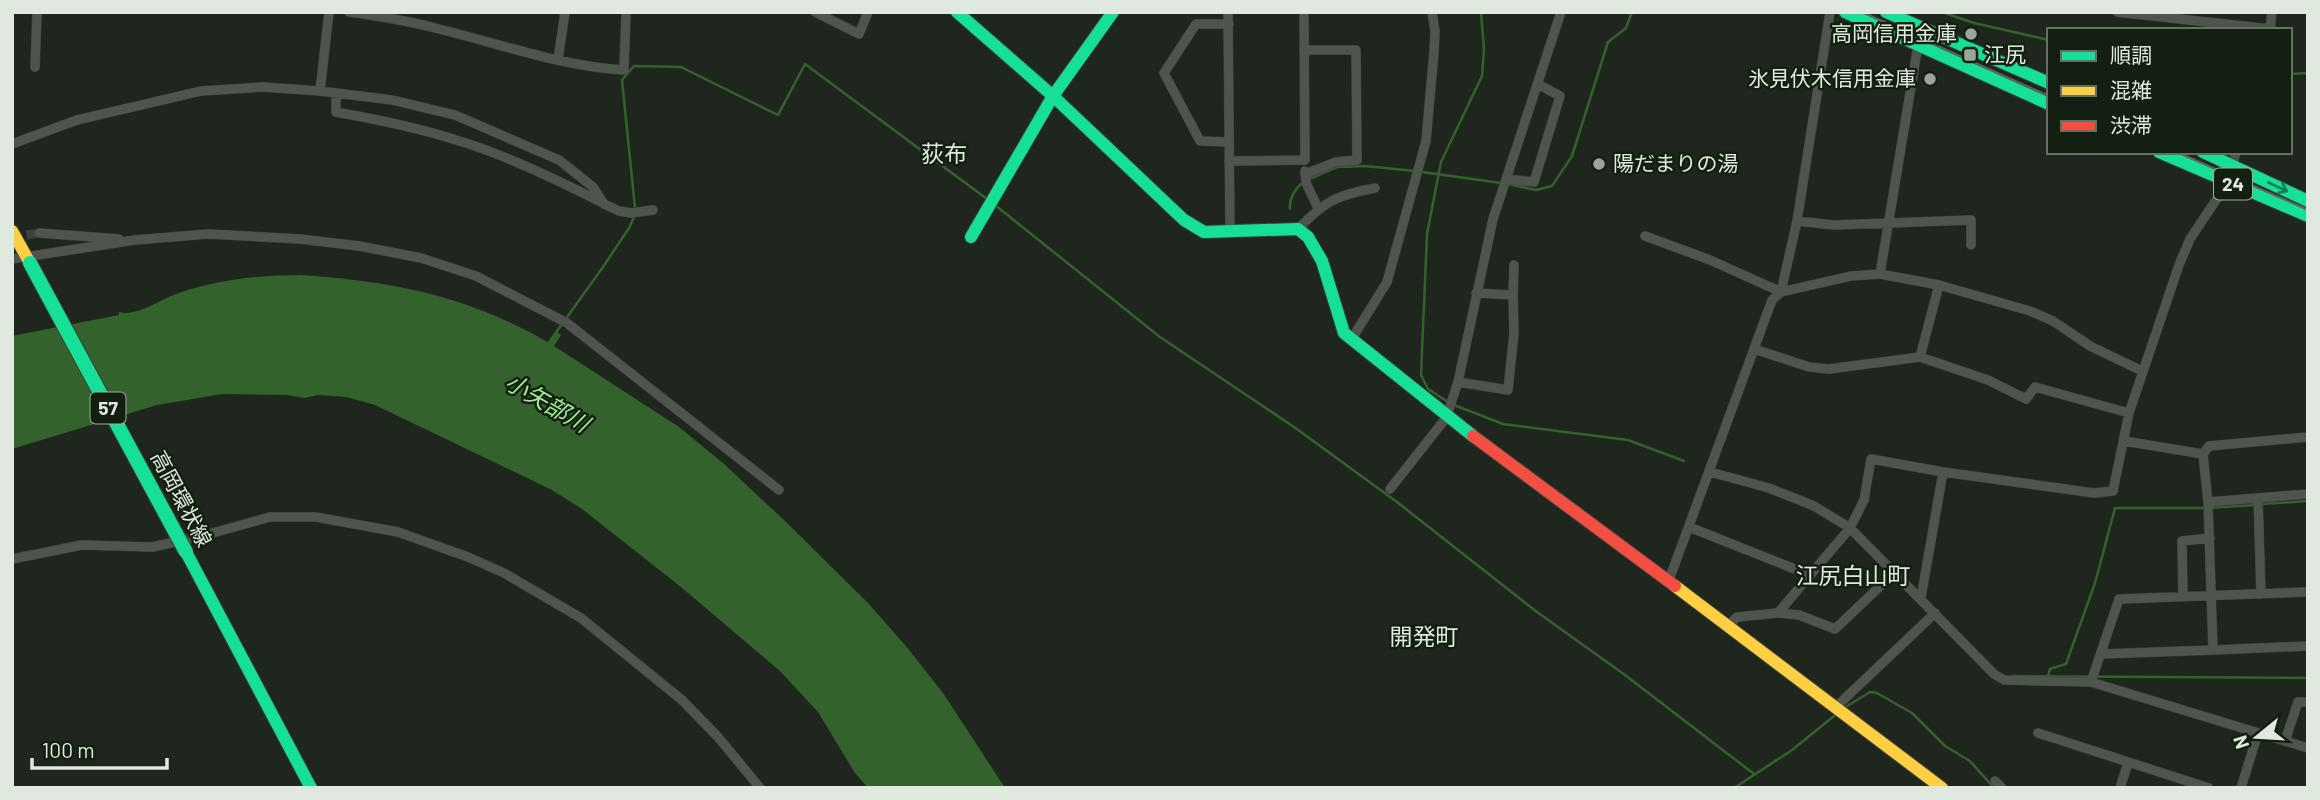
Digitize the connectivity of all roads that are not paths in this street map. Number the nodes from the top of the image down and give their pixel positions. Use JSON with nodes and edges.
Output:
{"nodes":[{"id":1,"x":37,"y":12,"type":"edge"},
{"id":2,"x":328,"y":12,"type":"edge"},
{"id":3,"x":349,"y":12,"type":"edge"},
{"id":4,"x":565,"y":12,"type":"edge"},
{"id":5,"x":626,"y":12,"type":"edge"},
{"id":6,"x":816,"y":12,"type":"edge"},
{"id":7,"x":868,"y":12,"type":"edge"},
{"id":8,"x":957,"y":12,"type":"edge"},
{"id":9,"x":1113,"y":12,"type":"edge"},
{"id":10,"x":1228,"y":12,"type":"edge"},
{"id":11,"x":1304,"y":12,"type":"edge"},
{"id":12,"x":1432,"y":12,"type":"edge"},
{"id":13,"x":1562,"y":12,"type":"edge"},
{"id":14,"x":1830,"y":12,"type":"edge"},
{"id":15,"x":1845,"y":12,"type":"edge"},
{"id":16,"x":1886,"y":12,"type":"edge"},
{"id":17,"x":2117,"y":12,"type":"edge"},
{"id":18,"x":1228,"y":24,"type":"junction"},
{"id":19,"x":2261,"y":28,"type":"edge"},
{"id":20,"x":1918,"y":45,"type":"junction"},
{"id":21,"x":1304,"y":50,"type":"junction"},
{"id":22,"x":558,"y":60,"type":"junction"},
{"id":23,"x":35,"y":66,"type":"dead end"},
{"id":24,"x":2047,"y":82,"type":"edge"},
{"id":25,"x":1538,"y":84,"type":"junction"},
{"id":26,"x":320,"y":91,"type":"junction"},
{"id":27,"x":336,"y":93,"type":"junction"},
{"id":28,"x":1053,"y":96,"type":"junction"},
{"id":29,"x":2047,"y":103,"type":"edge"},
{"id":30,"x":1229,"y":142,"type":"junction"},
{"id":31,"x":12,"y":144,"type":"edge"},
{"id":32,"x":2164,"y":154,"type":"edge"},
{"id":33,"x":2212,"y":154,"type":"edge"},
{"id":34,"x":2234,"y":159,"type":"edge"},
{"id":35,"x":1305,"y":160,"type":"junction"},
{"id":36,"x":1229,"y":161,"type":"junction"},
{"id":37,"x":1305,"y":174,"type":"junction"},
{"id":38,"x":1506,"y":179,"type":"junction"},
{"id":39,"x":2228,"y":182,"type":"junction"},
{"id":40,"x":1375,"y":188,"type":"dead end"},
{"id":41,"x":2308,"y":201,"type":"edge"},
{"id":42,"x":604,"y":204,"type":"junction"},
{"id":43,"x":1318,"y":208,"type":"junction"},
{"id":44,"x":653,"y":210,"type":"dead end"},
{"id":45,"x":2308,"y":216,"type":"edge"},
{"id":46,"x":1797,"y":221,"type":"junction"},
{"id":47,"x":1888,"y":223,"type":"junction"},
{"id":48,"x":1298,"y":229,"type":"junction"},
{"id":49,"x":1230,"y":232,"type":"junction"},
{"id":50,"x":13,"y":233,"type":"edge"},
{"id":51,"x":39,"y":233,"type":"tunnel mouth"},
{"id":52,"x":971,"y":236,"type":"dead end"},
{"id":53,"x":1645,"y":236,"type":"dead end"},
{"id":54,"x":135,"y":240,"type":"junction"},
{"id":55,"x":1971,"y":245,"type":"dead end"},
{"id":56,"x":23,"y":260,"type":"edge"},
{"id":57,"x":1514,"y":265,"type":"dead end"},
{"id":58,"x":1880,"y":274,"type":"junction"},
{"id":59,"x":1939,"y":285,"type":"junction"},
{"id":60,"x":1781,"y":292,"type":"junction"},
{"id":61,"x":1476,"y":293,"type":"junction"},
{"id":62,"x":1513,"y":295,"type":"junction"},
{"id":63,"x":1351,"y":340,"type":"junction"},
{"id":64,"x":1754,"y":349,"type":"junction"},
{"id":65,"x":1920,"y":357,"type":"junction"},
{"id":66,"x":2142,"y":372,"type":"junction"},
{"id":67,"x":1458,"y":382,"type":"junction"},
{"id":68,"x":2129,"y":413,"type":"junction"},
{"id":69,"x":1446,"y":418,"type":"junction"},
{"id":70,"x":2308,"y":437,"type":"edge"},
{"id":71,"x":2124,"y":441,"type":"junction"},
{"id":72,"x":2203,"y":454,"type":"junction"},
{"id":73,"x":1710,"y":472,"type":"junction"},
{"id":74,"x":1943,"y":472,"type":"junction"},
{"id":75,"x":1390,"y":489,"type":"dead end"},
{"id":76,"x":779,"y":490,"type":"dead end"},
{"id":77,"x":2308,"y":494,"type":"edge"},
{"id":78,"x":2258,"y":502,"type":"junction"},
{"id":79,"x":2209,"y":507,"type":"junction"},
{"id":80,"x":1689,"y":527,"type":"junction"},
{"id":81,"x":1850,"y":528,"type":"junction"},
{"id":82,"x":2210,"y":538,"type":"junction"},
{"id":83,"x":12,"y":559,"type":"edge"},
{"id":84,"x":1895,"y":572,"type":"junction"},
{"id":85,"x":1810,"y":575,"type":"junction"},
{"id":86,"x":1669,"y":580,"type":"junction"},
{"id":87,"x":2308,"y":592,"type":"edge"},
{"id":88,"x":2261,"y":594,"type":"junction"},
{"id":89,"x":2183,"y":596,"type":"junction"},
{"id":90,"x":2211,"y":596,"type":"junction"},
{"id":91,"x":1921,"y":598,"type":"junction"},
{"id":92,"x":1778,"y":613,"type":"junction"},
{"id":93,"x":1935,"y":613,"type":"junction"},
{"id":94,"x":1729,"y":625,"type":"junction"},
{"id":95,"x":2308,"y":646,"type":"edge"},
{"id":96,"x":2213,"y":650,"type":"junction"},
{"id":97,"x":2101,"y":654,"type":"junction"},
{"id":98,"x":2091,"y":682,"type":"junction"},
{"id":99,"x":2308,"y":702,"type":"edge"},
{"id":100,"x":1838,"y":705,"type":"junction"},
{"id":101,"x":2038,"y":733,"type":"dead end"},
{"id":102,"x":2258,"y":733,"type":"junction"},
{"id":103,"x":2285,"y":741,"type":"junction"},
{"id":104,"x":2308,"y":748,"type":"edge"},
{"id":105,"x":2128,"y":763,"type":"junction"},
{"id":106,"x":311,"y":788,"type":"edge"},
{"id":107,"x":760,"y":788,"type":"edge"},
{"id":108,"x":1942,"y":788,"type":"edge"},
{"id":109,"x":2120,"y":788,"type":"edge"},
{"id":110,"x":2209,"y":788,"type":"edge"},
{"id":111,"x":2241,"y":788,"type":"edge"}],
"edges":[{"from":1,"to":23,"type":"street"},
{"from":2,"to":26,"type":"street"},
{"from":3,"to":22,"type":"street"},
{"from":4,"to":22,"type":"street"},
{"from":5,"to":22,"type":"street"},
{"from":6,"to":7,"type":"street"},
{"from":8,"to":28,"type":"street"},
{"from":9,"to":28,"type":"street"},
{"from":10,"to":18,"type":"street"},
{"from":11,"to":21,"type":"street"},
{"from":12,"to":63,"type":"street"},
{"from":13,"to":25,"type":"street"},
{"from":14,"to":46,"type":"street"},
{"from":15,"to":20,"type":"street"},
{"from":16,"to":24,"type":"street"},
{"from":17,"to":19,"type":"street"},
{"from":18,"to":30,"type":"street"},
{"from":18,"to":30,"type":"street"},
{"from":20,"to":29,"type":"street"},
{"from":20,"to":47,"type":"street"},
{"from":21,"to":35,"type":"street"},
{"from":21,"to":37,"type":"street"},
{"from":25,"to":38,"type":"street"},
{"from":25,"to":38,"type":"street"},
{"from":26,"to":27,"type":"street"},
{"from":26,"to":31,"type":"street"},
{"from":27,"to":42,"type":"street"},
{"from":27,"to":42,"type":"street"},
{"from":28,"to":49,"type":"street"},
{"from":28,"to":52,"type":"street"},
{"from":30,"to":36,"type":"street"},
{"from":32,"to":39,"type":"street","number":"24"},
{"from":33,"to":34,"type":"street","number":"24"},
{"from":34,"to":39,"type":"street"},
{"from":34,"to":41,"type":"street","number":"24","one_way":true},
{"from":35,"to":36,"type":"street"},
{"from":35,"to":37,"type":"street"},
{"from":36,"to":49,"type":"street"},
{"from":37,"to":43,"type":"street"},
{"from":38,"to":61,"type":"street"},
{"from":39,"to":45,"type":"street","number":"24"},
{"from":39,"to":66,"type":"street"},
{"from":40,"to":43,"type":"street"},
{"from":42,"to":44,"type":"street"},
{"from":43,"to":48,"type":"street"},
{"from":46,"to":47,"type":"street"},
{"from":46,"to":60,"type":"street"},
{"from":47,"to":55,"type":"street"},
{"from":47,"to":58,"type":"street"},
{"from":48,"to":49,"type":"street"},
{"from":48,"to":63,"type":"street"},
{"from":50,"to":56,"type":"street","name":"高岡環状線","number":"57"},
{"from":51,"to":54,"type":"street"},
{"from":53,"to":60,"type":"street"},
{"from":54,"to":56,"type":"street"},
{"from":54,"to":76,"type":"street"},
{"from":56,"to":106,"type":"street","name":"高岡環状線","number":"57","bridge":true},
{"from":57,"to":62,"type":"street"},
{"from":58,"to":59,"type":"street"},
{"from":58,"to":60,"type":"street"},
{"from":59,"to":65,"type":"street"},
{"from":59,"to":66,"type":"street"},
{"from":60,"to":64,"type":"street"},
{"from":61,"to":62,"type":"street"},
{"from":61,"to":67,"type":"street"},
{"from":62,"to":67,"type":"street"},
{"from":63,"to":69,"type":"street"},
{"from":64,"to":65,"type":"street"},
{"from":64,"to":73,"type":"street"},
{"from":65,"to":68,"type":"street"},
{"from":66,"to":68,"type":"street"},
{"from":67,"to":69,"type":"street"},
{"from":68,"to":71,"type":"street"},
{"from":69,"to":75,"type":"street"},
{"from":69,"to":86,"type":"street"},
{"from":70,"to":72,"type":"street"},
{"from":71,"to":72,"type":"street"},
{"from":71,"to":74,"type":"street"},
{"from":72,"to":79,"type":"street"},
{"from":73,"to":80,"type":"street"},
{"from":73,"to":81,"type":"street"},
{"from":74,"to":81,"type":"street"},
{"from":74,"to":91,"type":"street"},
{"from":77,"to":78,"type":"street"},
{"from":78,"to":79,"type":"street"},
{"from":78,"to":88,"type":"street"},
{"from":79,"to":82,"type":"street"},
{"from":80,"to":85,"type":"street"},
{"from":80,"to":86,"type":"street"},
{"from":81,"to":84,"type":"street"},
{"from":81,"to":85,"type":"street"},
{"from":82,"to":89,"type":"street"},
{"from":82,"to":90,"type":"street"},
{"from":83,"to":107,"type":"street"},
{"from":84,"to":91,"type":"street"},
{"from":84,"to":92,"type":"street"},
{"from":85,"to":92,"type":"street"},
{"from":86,"to":94,"type":"street"},
{"from":87,"to":88,"type":"street"},
{"from":88,"to":90,"type":"street"},
{"from":89,"to":90,"type":"street"},
{"from":89,"to":97,"type":"street"},
{"from":90,"to":96,"type":"street"},
{"from":91,"to":93,"type":"street"},
{"from":92,"to":94,"type":"street"},
{"from":93,"to":98,"type":"street"},
{"from":93,"to":100,"type":"street"},
{"from":94,"to":100,"type":"street"},
{"from":95,"to":96,"type":"street"},
{"from":96,"to":97,"type":"street"},
{"from":97,"to":98,"type":"street"},
{"from":98,"to":102,"type":"street"},
{"from":99,"to":103,"type":"street"},
{"from":100,"to":108,"type":"street"},
{"from":101,"to":105,"type":"street"},
{"from":102,"to":103,"type":"street"},
{"from":102,"to":111,"type":"street"},
{"from":103,"to":104,"type":"street"},
{"from":105,"to":109,"type":"street"},
{"from":105,"to":110,"type":"street"}]}
